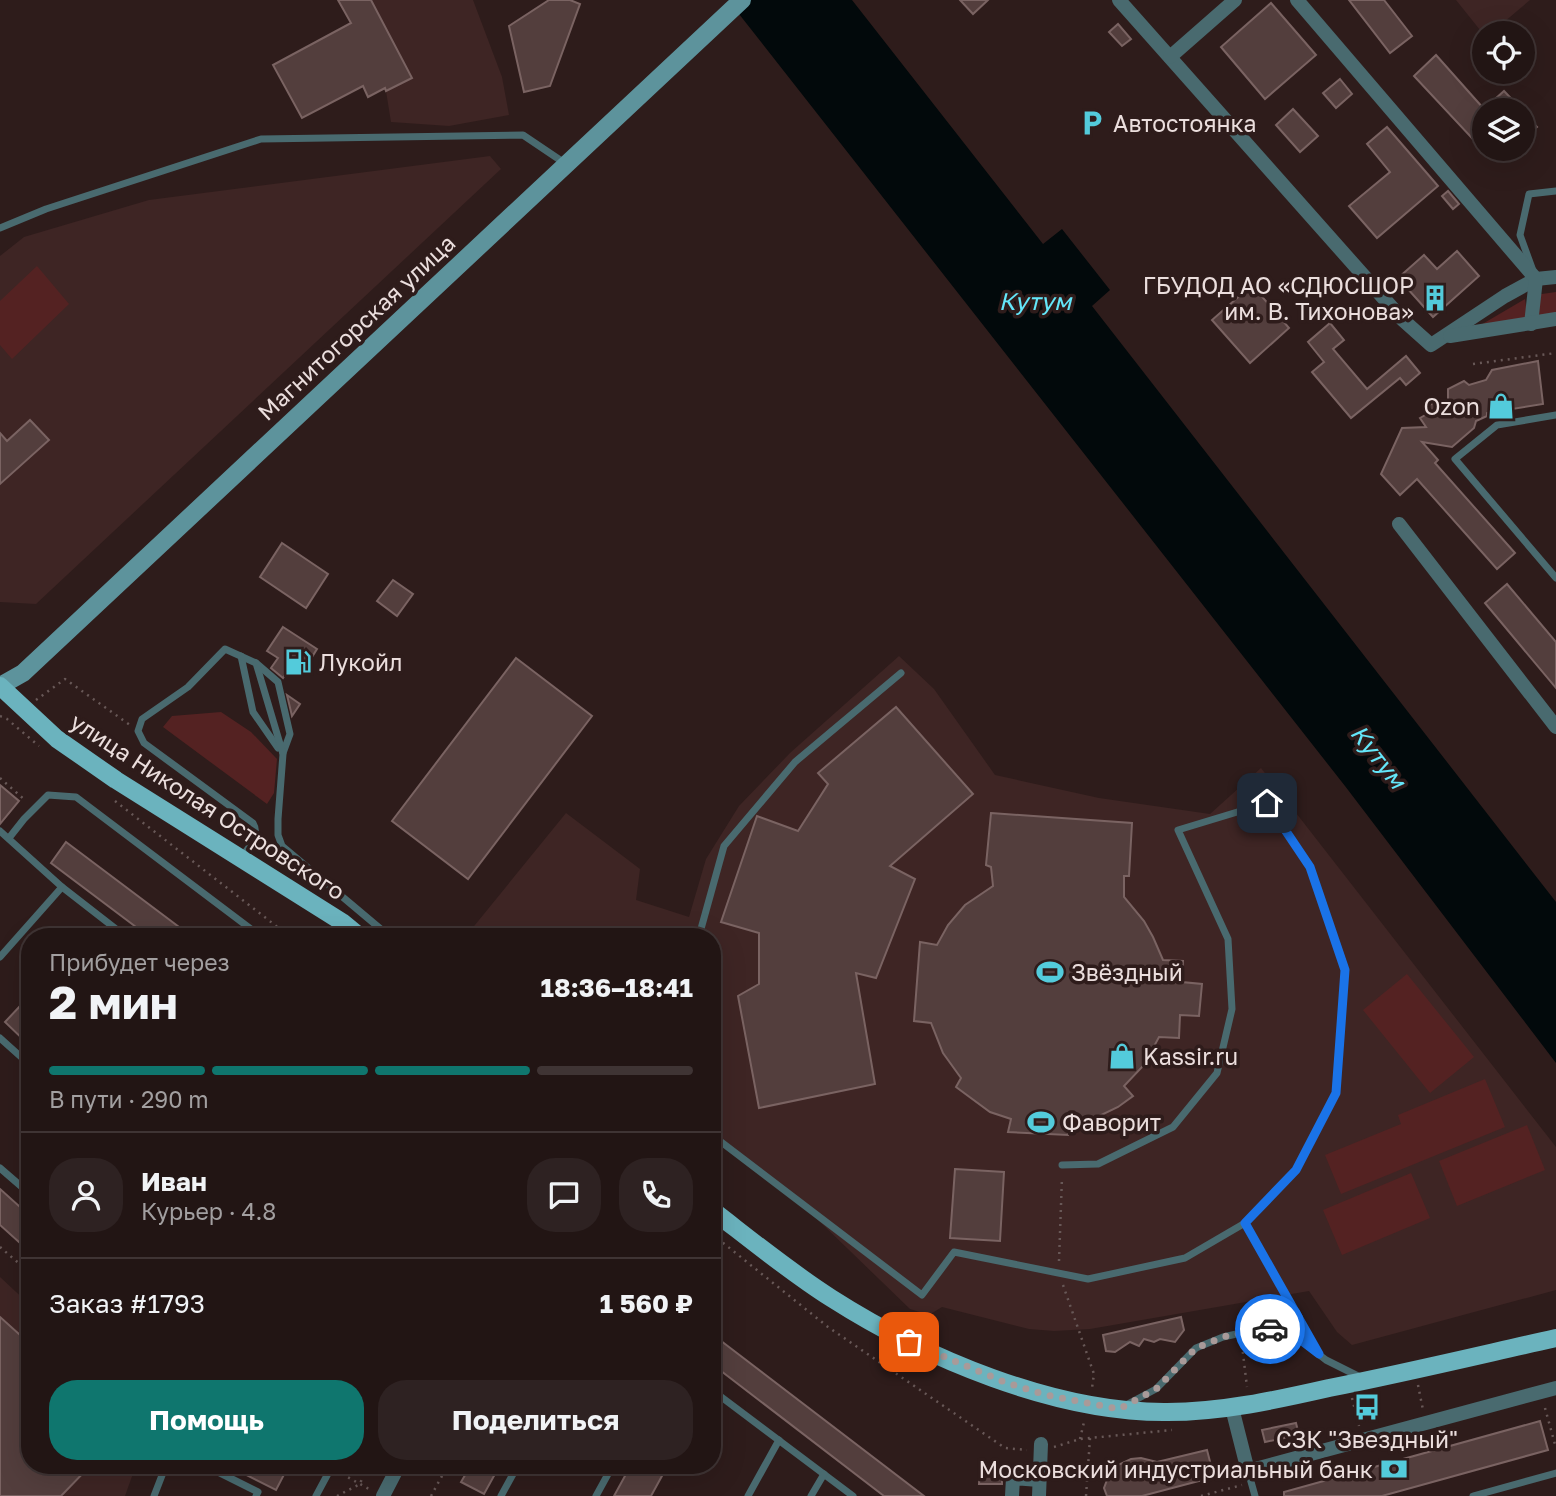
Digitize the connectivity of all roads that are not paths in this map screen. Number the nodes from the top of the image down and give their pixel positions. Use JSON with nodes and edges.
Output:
{"nodes":[{"id":1,"x":742,"y":0,"type":"edge"},
{"id":2,"x":1119,"y":0,"type":"edge"},
{"id":3,"x":1235,"y":0,"type":"edge"},
{"id":4,"x":1297,"y":0,"type":"edge"},
{"id":5,"x":1170,"y":57,"type":"junction"},
{"id":6,"x":566,"y":164,"type":"junction"},
{"id":7,"x":1556,"y":191,"type":"edge"},
{"id":8,"x":0,"y":228,"type":"edge"},
{"id":9,"x":1556,"y":277,"type":"edge"},
{"id":10,"x":1536,"y":279,"type":"junction"},
{"id":11,"x":1556,"y":320,"type":"edge"},
{"id":12,"x":1531,"y":324,"type":"junction"},
{"id":13,"x":1445,"y":337,"type":"junction"},
{"id":14,"x":1556,"y":415,"type":"edge"},
{"id":15,"x":1399,"y":524,"type":"dead end"},
{"id":16,"x":1556,"y":578,"type":"edge"},
{"id":17,"x":241,"y":656,"type":"junction"},
{"id":18,"x":256,"y":663,"type":"junction"},
{"id":19,"x":901,"y":673,"type":"dead end"},
{"id":20,"x":0,"y":686,"type":"edge"},
{"id":21,"x":1556,"y":727,"type":"edge"},
{"id":22,"x":283,"y":754,"type":"junction"},
{"id":23,"x":0,"y":831,"type":"edge"},
{"id":24,"x":9,"y":838,"type":"junction"},
{"id":25,"x":240,"y":860,"type":"junction"},
{"id":26,"x":62,"y":887,"type":"junction"},
{"id":27,"x":26,"y":928,"type":"edge"},
{"id":28,"x":115,"y":928,"type":"edge"},
{"id":29,"x":249,"y":928,"type":"edge"},
{"id":30,"x":337,"y":928,"type":"edge"},
{"id":31,"x":379,"y":928,"type":"edge"},
{"id":32,"x":701,"y":928,"type":"edge"},
{"id":33,"x":21,"y":933,"type":"edge"},
{"id":34,"x":0,"y":957,"type":"edge"},
{"id":35,"x":0,"y":1038,"type":"edge"},
{"id":36,"x":21,"y":1057,"type":"edge"},
{"id":37,"x":721,"y":1142,"type":"edge"},
{"id":38,"x":1062,"y":1165,"type":"road end"},
{"id":39,"x":0,"y":1168,"type":"edge"},
{"id":40,"x":21,"y":1186,"type":"edge"},
{"id":41,"x":721,"y":1217,"type":"edge"},
{"id":42,"x":1245,"y":1223,"type":"junction"},
{"id":43,"x":1556,"y":1338,"type":"edge"},
{"id":44,"x":1319,"y":1354,"type":"junction"},
{"id":45,"x":1367,"y":1381,"type":"junction"},
{"id":46,"x":1556,"y":1388,"type":"edge"},
{"id":47,"x":721,"y":1397,"type":"edge"},
{"id":48,"x":1240,"y":1406,"type":"junction"},
{"id":49,"x":1119,"y":1409,"type":"junction"},
{"id":50,"x":779,"y":1440,"type":"junction"},
{"id":51,"x":1040,"y":1448,"type":"road end"},
{"id":52,"x":1556,"y":1473,"type":"edge"},
{"id":53,"x":163,"y":1474,"type":"edge"},
{"id":54,"x":222,"y":1474,"type":"edge"},
{"id":55,"x":326,"y":1474,"type":"edge"},
{"id":56,"x":392,"y":1474,"type":"edge"},
{"id":57,"x":513,"y":1474,"type":"edge"},
{"id":58,"x":608,"y":1474,"type":"edge"},
{"id":59,"x":824,"y":1474,"type":"junction"},
{"id":60,"x":1250,"y":1477,"type":"junction"},
{"id":61,"x":1039,"y":1480,"type":"junction"},
{"id":62,"x":377,"y":1493,"type":"edge"},
{"id":63,"x":154,"y":1496,"type":"edge"},
{"id":64,"x":256,"y":1496,"type":"edge"},
{"id":65,"x":316,"y":1496,"type":"edge"},
{"id":66,"x":501,"y":1496,"type":"edge"},
{"id":67,"x":596,"y":1496,"type":"edge"},
{"id":68,"x":748,"y":1496,"type":"edge"},
{"id":69,"x":811,"y":1496,"type":"edge"},
{"id":70,"x":853,"y":1496,"type":"edge"},
{"id":71,"x":1012,"y":1496,"type":"edge"},
{"id":72,"x":1039,"y":1496,"type":"edge"},
{"id":73,"x":1255,"y":1496,"type":"edge"},
{"id":74,"x":1473,"y":1496,"type":"edge"}],
"edges":[{"from":1,"to":6,"type":"main road","name":"Магнитогорская улица"},
{"from":2,"to":5,"type":"street"},
{"from":3,"to":5,"type":"street"},
{"from":4,"to":10,"type":"street"},
{"from":5,"to":13,"type":"street"},
{"from":6,"to":8,"type":"lane"},
{"from":6,"to":20,"type":"main road","name":"Магнитогорская улица"},
{"from":7,"to":10,"type":"lane"},
{"from":9,"to":10,"type":"street"},
{"from":10,"to":12,"type":"street"},
{"from":10,"to":13,"type":"street"},
{"from":11,"to":12,"type":"street"},
{"from":12,"to":13,"type":"street"},
{"from":14,"to":16,"type":"lane"},
{"from":15,"to":21,"type":"street"},
{"from":17,"to":18,"type":"lane"},
{"from":17,"to":22,"type":"lane"},
{"from":17,"to":25,"type":"lane"},
{"from":18,"to":22,"type":"lane"},
{"from":18,"to":22,"type":"lane"},
{"from":19,"to":32,"type":"lane"},
{"from":20,"to":25,"type":"main road","name":"улица Николая Островского"},
{"from":22,"to":31,"type":"lane"},
{"from":23,"to":24,"type":"lane"},
{"from":24,"to":26,"type":"lane"},
{"from":24,"to":29,"type":"lane"},
{"from":25,"to":30,"type":"main road","name":"улица Николая Островского"},
{"from":26,"to":27,"type":"lane"},
{"from":26,"to":28,"type":"lane"},
{"from":33,"to":34,"type":"lane"},
{"from":35,"to":36,"type":"lane"},
{"from":37,"to":42,"type":"lane"},
{"from":38,"to":42,"type":"lane"},
{"from":39,"to":40,"type":"lane"},
{"from":41,"to":49,"type":"main road"},
{"from":42,"to":44,"type":"lane"},
{"from":43,"to":45,"type":"main road"},
{"from":44,"to":45,"type":"lane"},
{"from":44,"to":49,"type":"lane"},
{"from":45,"to":48,"type":"main road"},
{"from":46,"to":60,"type":"street"},
{"from":47,"to":50,"type":"lane"},
{"from":48,"to":49,"type":"main road"},
{"from":48,"to":60,"type":"street"},
{"from":50,"to":59,"type":"lane"},
{"from":50,"to":68,"type":"lane"},
{"from":51,"to":61,"type":"street"},
{"from":52,"to":74,"type":"lane"},
{"from":53,"to":63,"type":"lane"},
{"from":54,"to":64,"type":"lane"},
{"from":55,"to":65,"type":"lane"},
{"from":56,"to":62,"type":"street"},
{"from":57,"to":66,"type":"lane"},
{"from":58,"to":67,"type":"lane"},
{"from":59,"to":69,"type":"lane"},
{"from":59,"to":70,"type":"lane"},
{"from":60,"to":73,"type":"lane"},
{"from":61,"to":71,"type":"street"},
{"from":61,"to":72,"type":"street"}]}
